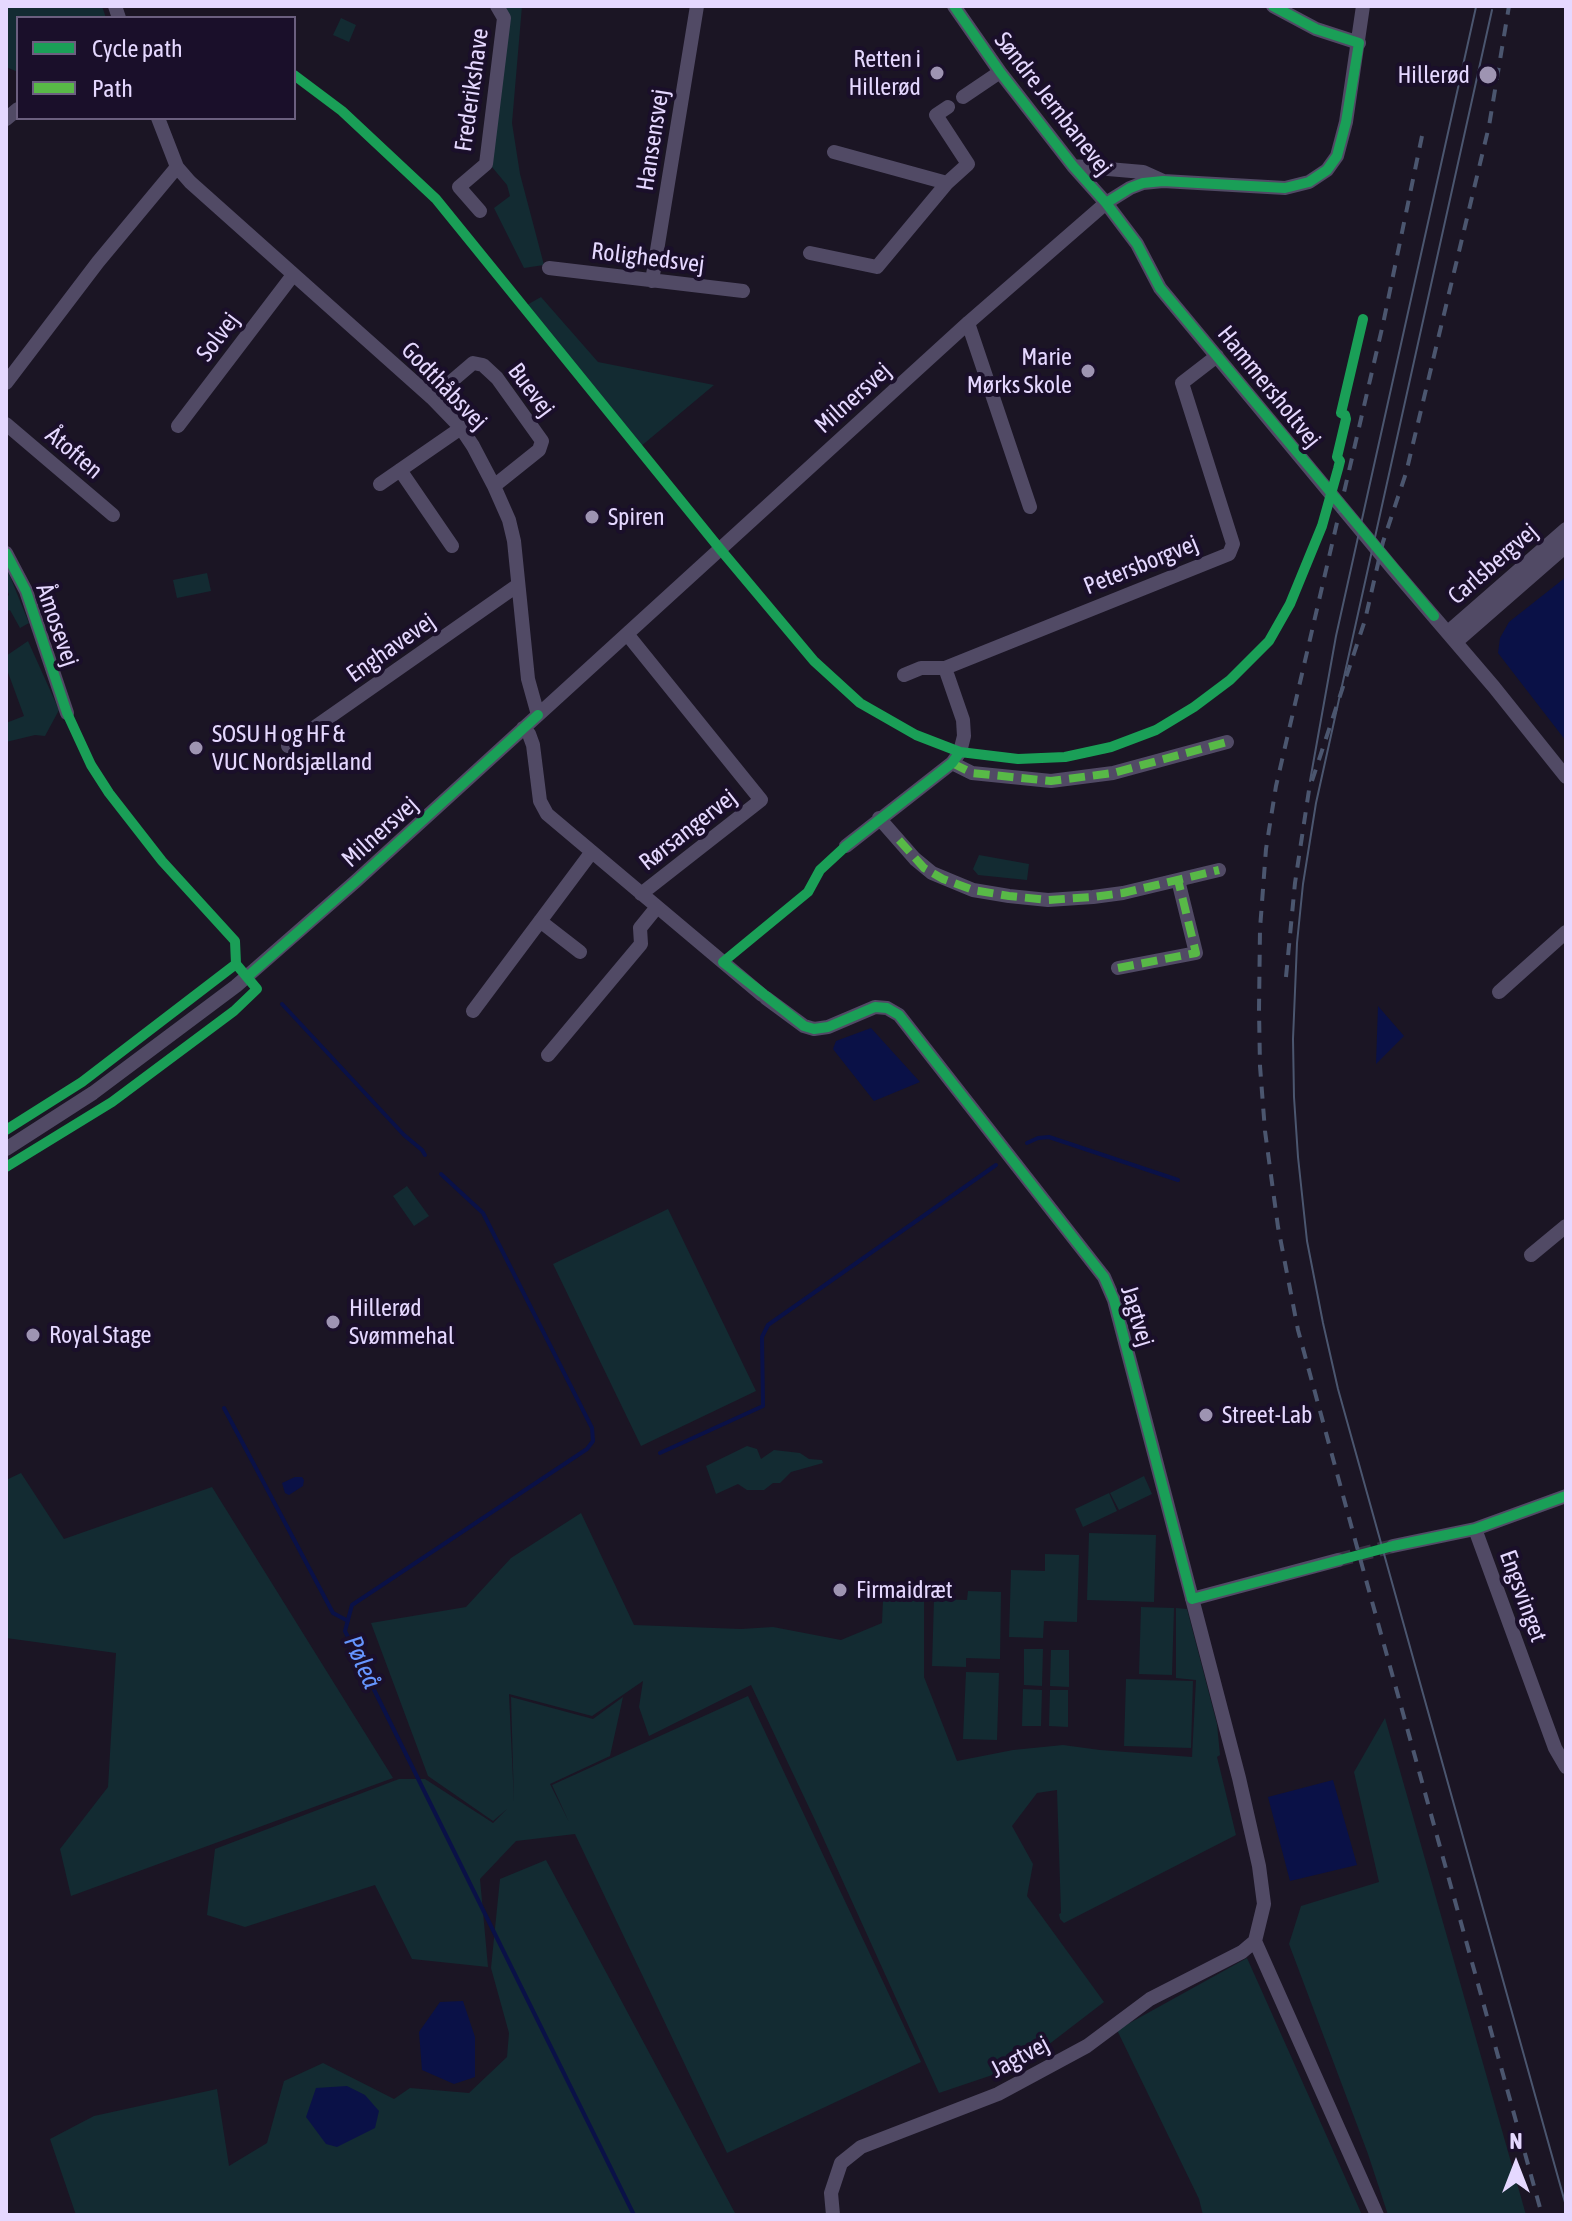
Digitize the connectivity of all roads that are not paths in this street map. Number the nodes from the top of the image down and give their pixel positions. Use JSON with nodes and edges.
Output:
{"nodes":[{"id":1,"x":497,"y":6,"type":"edge"},
{"id":2,"x":697,"y":6,"type":"edge"},
{"id":3,"x":954,"y":6,"type":"edge"},
{"id":4,"x":1273,"y":6,"type":"edge"},
{"id":5,"x":1363,"y":6,"type":"edge"},
{"id":6,"x":1359,"y":43,"type":"junction"},
{"id":7,"x":1000,"y":72,"type":"junction"},
{"id":8,"x":963,"y":97,"type":"dead end"},
{"id":9,"x":948,"y":107,"type":"dead end"},
{"id":10,"x":159,"y":120,"type":"edge"},
{"id":11,"x":834,"y":152,"type":"dead end"},
{"id":12,"x":1073,"y":166,"type":"junction"},
{"id":13,"x":177,"y":167,"type":"junction"},
{"id":14,"x":1163,"y":181,"type":"junction"},
{"id":15,"x":947,"y":183,"type":"junction"},
{"id":16,"x":1106,"y":203,"type":"junction"},
{"id":17,"x":480,"y":211,"type":"dead end"},
{"id":18,"x":810,"y":253,"type":"dead end"},
{"id":19,"x":549,"y":268,"type":"dead end"},
{"id":20,"x":293,"y":275,"type":"junction"},
{"id":21,"x":652,"y":281,"type":"junction"},
{"id":22,"x":743,"y":291,"type":"dead end"},
{"id":23,"x":968,"y":323,"type":"junction"},
{"id":24,"x":1217,"y":356,"type":"junction"},
{"id":25,"x":6,"y":383,"type":"edge"},
{"id":26,"x":432,"y":398,"type":"junction"},
{"id":27,"x":6,"y":424,"type":"edge"},
{"id":28,"x":178,"y":426,"type":"dead end"},
{"id":29,"x":461,"y":428,"type":"junction"},
{"id":30,"x":400,"y":470,"type":"junction"},
{"id":31,"x":380,"y":484,"type":"dead end"},
{"id":32,"x":494,"y":486,"type":"junction"},
{"id":33,"x":1030,"y":507,"type":"dead end"},
{"id":34,"x":113,"y":515,"type":"dead end"},
{"id":35,"x":1566,"y":529,"type":"edge"},
{"id":36,"x":452,"y":546,"type":"dead end"},
{"id":37,"x":1566,"y":546,"type":"edge"},
{"id":38,"x":6,"y":553,"type":"edge"},
{"id":39,"x":518,"y":585,"type":"junction"},
{"id":40,"x":627,"y":634,"type":"junction"},
{"id":41,"x":1452,"y":637,"type":"junction"},
{"id":42,"x":945,"y":668,"type":"junction"},
{"id":43,"x":904,"y":675,"type":"dead end"},
{"id":44,"x":67,"y":713,"type":"dead end"},
{"id":45,"x":538,"y":715,"type":"junction"},
{"id":46,"x":523,"y":728,"type":"junction"},
{"id":47,"x":1227,"y":742,"type":"dead end"},
{"id":48,"x":288,"y":746,"type":"dead end"},
{"id":49,"x":952,"y":763,"type":"junction"},
{"id":50,"x":1566,"y":777,"type":"edge"},
{"id":51,"x":879,"y":818,"type":"junction"},
{"id":52,"x":846,"y":846,"type":"dead end"},
{"id":53,"x":591,"y":853,"type":"junction"},
{"id":54,"x":1219,"y":870,"type":"dead end"},
{"id":55,"x":1178,"y":880,"type":"junction"},
{"id":56,"x":641,"y":894,"type":"junction"},
{"id":57,"x":657,"y":907,"type":"junction"},
{"id":58,"x":540,"y":921,"type":"junction"},
{"id":59,"x":1566,"y":932,"type":"edge"},
{"id":60,"x":580,"y":952,"type":"dead end"},
{"id":61,"x":1118,"y":968,"type":"dead end"},
{"id":62,"x":1499,"y":992,"type":"dead end"},
{"id":63,"x":473,"y":1011,"type":"dead end"},
{"id":64,"x":548,"y":1055,"type":"dead end"},
{"id":65,"x":6,"y":1149,"type":"edge"},
{"id":66,"x":1566,"y":1226,"type":"edge"},
{"id":67,"x":1531,"y":1255,"type":"dead end"},
{"id":68,"x":1566,"y":1496,"type":"edge"},
{"id":69,"x":1475,"y":1529,"type":"junction"},
{"id":70,"x":1393,"y":1546,"type":"tunnel mouth"},
{"id":71,"x":1338,"y":1560,"type":"tunnel mouth"},
{"id":72,"x":1192,"y":1599,"type":"junction"},
{"id":73,"x":1566,"y":1767,"type":"edge"},
{"id":74,"x":1255,"y":1941,"type":"junction"},
{"id":75,"x":833,"y":2215,"type":"edge"},
{"id":76,"x":1377,"y":2215,"type":"edge"}],
"edges":[{"from":1,"to":17,"type":"street","name":"Frederikshave"},
{"from":2,"to":21,"type":"street","name":"Hansensvej"},
{"from":3,"to":7,"type":"street","name":"Søndre Jernbanevej"},
{"from":4,"to":6,"type":"street"},
{"from":5,"to":6,"type":"street","name":"Søndre Jernbanevej"},
{"from":6,"to":14,"type":"street","name":"Søndre Jernbanevej"},
{"from":7,"to":8,"type":"street"},
{"from":7,"to":12,"type":"street","name":"Søndre Jernbanevej"},
{"from":9,"to":15,"type":"street"},
{"from":10,"to":13,"type":"street"},
{"from":11,"to":15,"type":"street"},
{"from":12,"to":14,"type":"street"},
{"from":12,"to":16,"type":"street","name":"Søndre Jernbanevej"},
{"from":13,"to":20,"type":"street","name":"Godthåbsvej"},
{"from":13,"to":25,"type":"street"},
{"from":14,"to":16,"type":"street","name":"Søndre Jernbanevej"},
{"from":15,"to":18,"type":"street"},
{"from":16,"to":23,"type":"street","name":"Milnersvej"},
{"from":16,"to":24,"type":"street","name":"Hammersholtvej"},
{"from":19,"to":21,"type":"street","name":"Rolighedsvej"},
{"from":20,"to":26,"type":"street","name":"Godthåbsvej"},
{"from":20,"to":28,"type":"street","name":"Solvej"},
{"from":21,"to":22,"type":"street","name":"Rolighedsvej"},
{"from":23,"to":33,"type":"street"},
{"from":23,"to":40,"type":"street","name":"Milnersvej"},
{"from":24,"to":41,"type":"street","name":"Hammersholtvej"},
{"from":24,"to":42,"type":"street","name":"Petersborgvej"},
{"from":26,"to":29,"type":"street","name":"Godthåbsvej"},
{"from":26,"to":32,"type":"street","name":"Buevej"},
{"from":27,"to":34,"type":"street","name":"Åtoften"},
{"from":29,"to":30,"type":"street"},
{"from":29,"to":32,"type":"street","name":"Godthåbsvej"},
{"from":30,"to":31,"type":"street"},
{"from":30,"to":36,"type":"street"},
{"from":32,"to":39,"type":"street","name":"Godthåbsvej"},
{"from":35,"to":41,"type":"street","name":"Carlsbergvej"},
{"from":37,"to":41,"type":"street","name":"Carlsbergvej"},
{"from":38,"to":44,"type":"street","name":"Åmosevej"},
{"from":39,"to":45,"type":"street","name":"Godthåbsvej"},
{"from":39,"to":48,"type":"street","name":"Enghavevej"},
{"from":40,"to":45,"type":"street","name":"Milnersvej"},
{"from":40,"to":56,"type":"street","name":"Rørsangervej"},
{"from":41,"to":50,"type":"street","name":"Hammersholtvej"},
{"from":42,"to":43,"type":"street","name":"Petersborgvej"},
{"from":42,"to":49,"type":"street"},
{"from":45,"to":46,"type":"street","name":"Milnersvej"},
{"from":46,"to":53,"type":"street"},
{"from":46,"to":65,"type":"street","name":"Milnersvej"},
{"from":47,"to":49,"type":"street"},
{"from":49,"to":51,"type":"street"},
{"from":51,"to":52,"type":"street"},
{"from":51,"to":55,"type":"street"},
{"from":53,"to":56,"type":"street"},
{"from":53,"to":58,"type":"street"},
{"from":54,"to":55,"type":"street"},
{"from":55,"to":61,"type":"street"},
{"from":56,"to":57,"type":"street"},
{"from":57,"to":64,"type":"street"},
{"from":57,"to":72,"type":"street","name":"Jagtvej"},
{"from":58,"to":60,"type":"street"},
{"from":58,"to":63,"type":"street"},
{"from":59,"to":62,"type":"street"},
{"from":66,"to":67,"type":"street"},
{"from":68,"to":69,"type":"street"},
{"from":69,"to":70,"type":"street"},
{"from":69,"to":73,"type":"street","name":"Engsvinget"},
{"from":71,"to":72,"type":"street"},
{"from":72,"to":74,"type":"street","name":"Jagtvej"},
{"from":74,"to":75,"type":"street","name":"Jagtvej"},
{"from":74,"to":76,"type":"street"}]}
